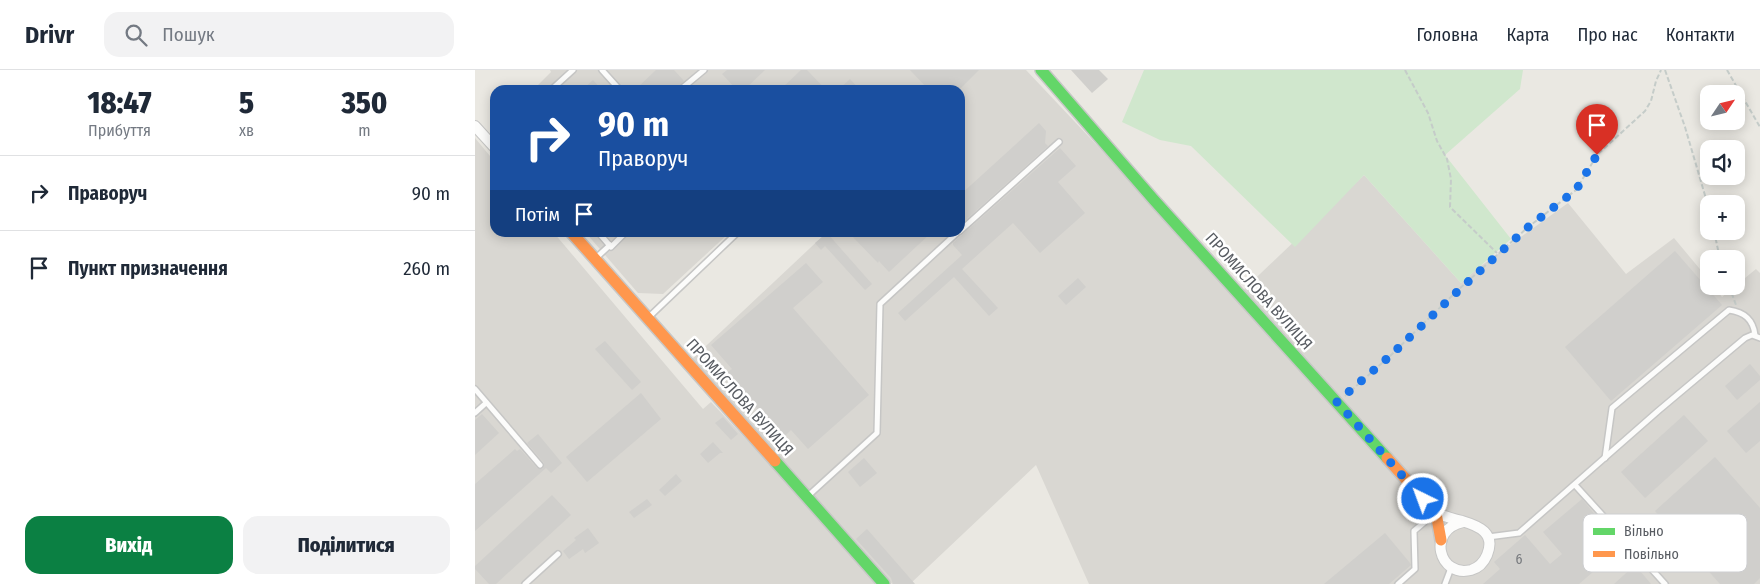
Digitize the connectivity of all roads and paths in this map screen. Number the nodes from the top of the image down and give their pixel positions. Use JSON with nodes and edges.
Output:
{"nodes":[{"id":1,"x":573,"y":70,"type":"edge"},
{"id":2,"x":602,"y":70,"type":"edge"},
{"id":3,"x":703,"y":70,"type":"edge"},
{"id":4,"x":1041,"y":70,"type":"edge"},
{"id":5,"x":1405,"y":70,"type":"edge"},
{"id":6,"x":1661,"y":70,"type":"edge"},
{"id":7,"x":1665,"y":70,"type":"edge"},
{"id":8,"x":1727,"y":70,"type":"edge"},
{"id":9,"x":556,"y":85,"type":"edge"},
{"id":10,"x":616,"y":85,"type":"edge"},
{"id":11,"x":686,"y":85,"type":"edge"},
{"id":12,"x":475,"y":126,"type":"edge"},
{"id":13,"x":1760,"y":127,"type":"edge"},
{"id":14,"x":490,"y":142,"type":"edge"},
{"id":15,"x":1059,"y":142,"type":"dead end"},
{"id":16,"x":1705,"y":195,"type":"edge"},
{"id":17,"x":965,"y":227,"type":"edge"},
{"id":18,"x":575,"y":237,"type":"edge"},
{"id":19,"x":603,"y":237,"type":"edge"},
{"id":20,"x":621,"y":237,"type":"edge"},
{"id":21,"x":733,"y":237,"type":"edge"},
{"id":22,"x":954,"y":237,"type":"edge"},
{"id":23,"x":610,"y":245,"type":"junction"},
{"id":24,"x":1497,"y":254,"type":"junction"},
{"id":25,"x":595,"y":259,"type":"junction"},
{"id":26,"x":1732,"y":295,"type":"edge"},
{"id":27,"x":1738,"y":311,"type":"junction"},
{"id":28,"x":648,"y":318,"type":"junction"},
{"id":29,"x":1757,"y":337,"type":"edge"},
{"id":30,"x":475,"y":389,"type":"edge"},
{"id":31,"x":1337,"y":402,"type":"junction"},
{"id":32,"x":487,"y":403,"type":"junction"},
{"id":33,"x":475,"y":413,"type":"edge"},
{"id":34,"x":1605,"y":458,"type":"junction"},
{"id":35,"x":540,"y":465,"type":"dead end"},
{"id":36,"x":1575,"y":484,"type":"junction"},
{"id":37,"x":807,"y":497,"type":"junction"},
{"id":38,"x":1436,"y":513,"type":"junction"},
{"id":39,"x":1602,"y":514,"type":"edge"},
{"id":40,"x":1463,"y":522,"type":"junction"},
{"id":41,"x":1488,"y":537,"type":"junction"},
{"id":42,"x":1441,"y":540,"type":"junction"},
{"id":43,"x":558,"y":554,"type":"dead end"},
{"id":44,"x":1451,"y":567,"type":"junction"},
{"id":45,"x":1654,"y":572,"type":"edge"},
{"id":46,"x":525,"y":584,"type":"edge"},
{"id":47,"x":884,"y":584,"type":"edge"},
{"id":48,"x":1398,"y":584,"type":"edge"},
{"id":49,"x":1445,"y":584,"type":"edge"},
{"id":50,"x":1665,"y":584,"type":"edge"}],
"edges":[{"from":1,"to":9,"type":"lane"},
{"from":2,"to":10,"type":"lane"},
{"from":3,"to":11,"type":"lane"},
{"from":4,"to":31,"type":"street","name":"ПРОМИСЛОВА ВУЛИЦЯ"},
{"from":5,"to":24,"type":"path"},
{"from":6,"to":24,"type":"path"},
{"from":7,"to":16,"type":"path"},
{"from":8,"to":13,"type":"path"},
{"from":12,"to":14,"type":"street"},
{"from":15,"to":17,"type":"lane"},
{"from":18,"to":25,"type":"street","name":"ПРОМИСЛОВА ВУЛИЦЯ"},
{"from":19,"to":23,"type":"lane"},
{"from":20,"to":23,"type":"lane"},
{"from":21,"to":28,"type":"lane"},
{"from":22,"to":37,"type":"lane"},
{"from":23,"to":25,"type":"lane"},
{"from":24,"to":31,"type":"path"},
{"from":25,"to":28,"type":"street","name":"ПРОМИСЛОВА ВУЛИЦЯ"},
{"from":26,"to":27,"type":"path"},
{"from":27,"to":29,"type":"lane"},
{"from":27,"to":34,"type":"lane"},
{"from":28,"to":37,"type":"street","name":"ПРОМИСЛОВА ВУЛИЦЯ"},
{"from":29,"to":34,"type":"lane"},
{"from":30,"to":32,"type":"lane"},
{"from":31,"to":38,"type":"street","name":"ПРОМИСЛОВА ВУЛИЦЯ"},
{"from":32,"to":33,"type":"lane"},
{"from":32,"to":35,"type":"lane"},
{"from":34,"to":36,"type":"lane"},
{"from":36,"to":39,"type":"lane"},
{"from":36,"to":41,"type":"lane"},
{"from":37,"to":47,"type":"street","name":"ПРОМИСЛОВА ВУЛИЦЯ"},
{"from":38,"to":40,"type":"street"},
{"from":38,"to":42,"type":"street"},
{"from":38,"to":48,"type":"lane"},
{"from":40,"to":41,"type":"street"},
{"from":40,"to":42,"type":"street"},
{"from":41,"to":44,"type":"street"},
{"from":42,"to":44,"type":"street"},
{"from":43,"to":46,"type":"lane"},
{"from":44,"to":49,"type":"lane"},
{"from":45,"to":50,"type":"lane"}]}
